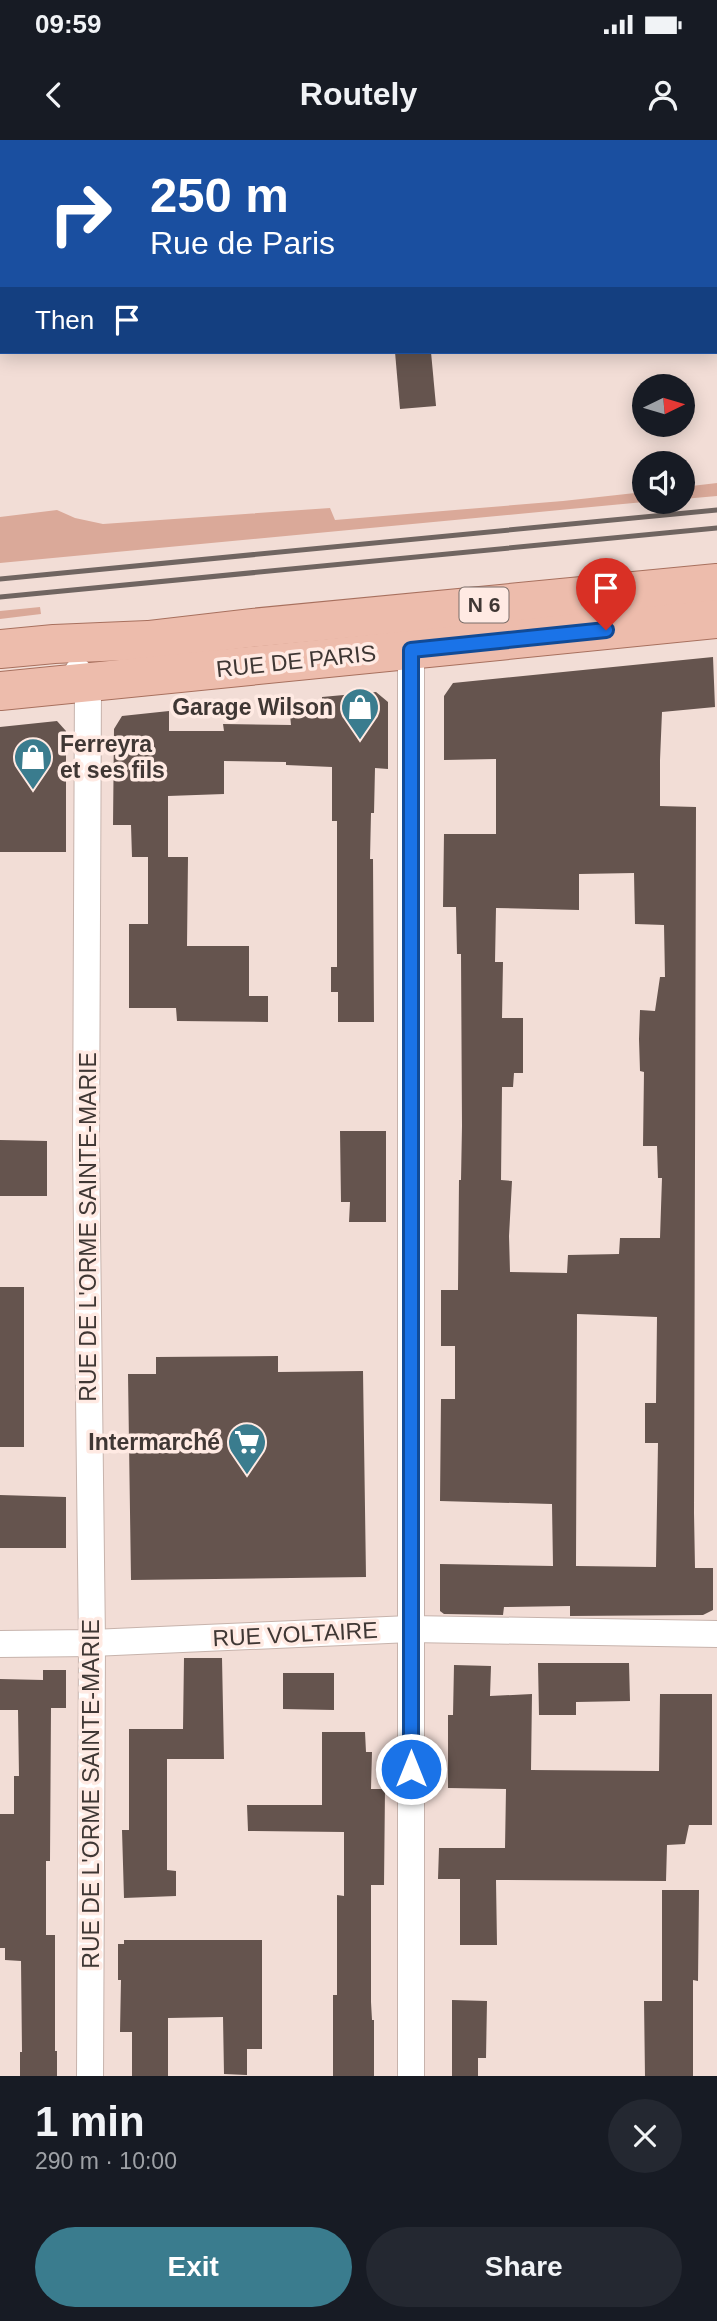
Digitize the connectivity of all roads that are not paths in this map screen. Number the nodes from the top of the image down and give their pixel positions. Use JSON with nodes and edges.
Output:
{"nodes":[{"id":1,"x":717,"y":583,"type":"edge"},
{"id":2,"x":717,"y":619,"type":"edge"},
{"id":3,"x":148,"y":640,"type":"junction"},
{"id":4,"x":54,"y":644,"type":"junction"},
{"id":5,"x":0,"y":649,"type":"edge"},
{"id":6,"x":411,"y":650,"type":"junction"},
{"id":7,"x":88,"y":682,"type":"junction"},
{"id":8,"x":0,"y":691,"type":"edge"},
{"id":9,"x":410,"y":1629,"type":"junction"},
{"id":10,"x":717,"y":1634,"type":"edge"},
{"id":11,"x":92,"y":1643,"type":"junction"},
{"id":12,"x":0,"y":1644,"type":"edge"},
{"id":13,"x":90,"y":2076,"type":"edge"},
{"id":14,"x":411,"y":2076,"type":"edge"}],
"edges":[{"from":1,"to":3,"type":"main road","name":"RUE DE PARIS","number":"N 6"},
{"from":2,"to":6,"type":"main road","name":"RUE DE PARIS","number":"N 6"},
{"from":3,"to":4,"type":"main road","name":"RUE DE PARIS","number":"N 6"},
{"from":3,"to":7,"type":"main road","number":"N 6"},
{"from":4,"to":5,"type":"main road","name":"RUE DE PARIS","number":"N 6"},
{"from":4,"to":7,"type":"street"},
{"from":6,"to":7,"type":"main road","name":"RUE DE PARIS","number":"N 6"},
{"from":6,"to":9,"type":"street"},
{"from":7,"to":8,"type":"main road","name":"RUE DE PARIS","number":"N 6"},
{"from":7,"to":11,"type":"street","name":"RUE DE L'ORME SAINTE-MARIE"},
{"from":9,"to":10,"type":"street","name":"RUE VOLTAIRE"},
{"from":9,"to":11,"type":"street","name":"RUE VOLTAIRE"},
{"from":9,"to":14,"type":"street"},
{"from":11,"to":12,"type":"street","name":"RUE VOLTAIRE"},
{"from":11,"to":13,"type":"street","name":"RUE DE L'ORME SAINTE-MARIE"}]}
